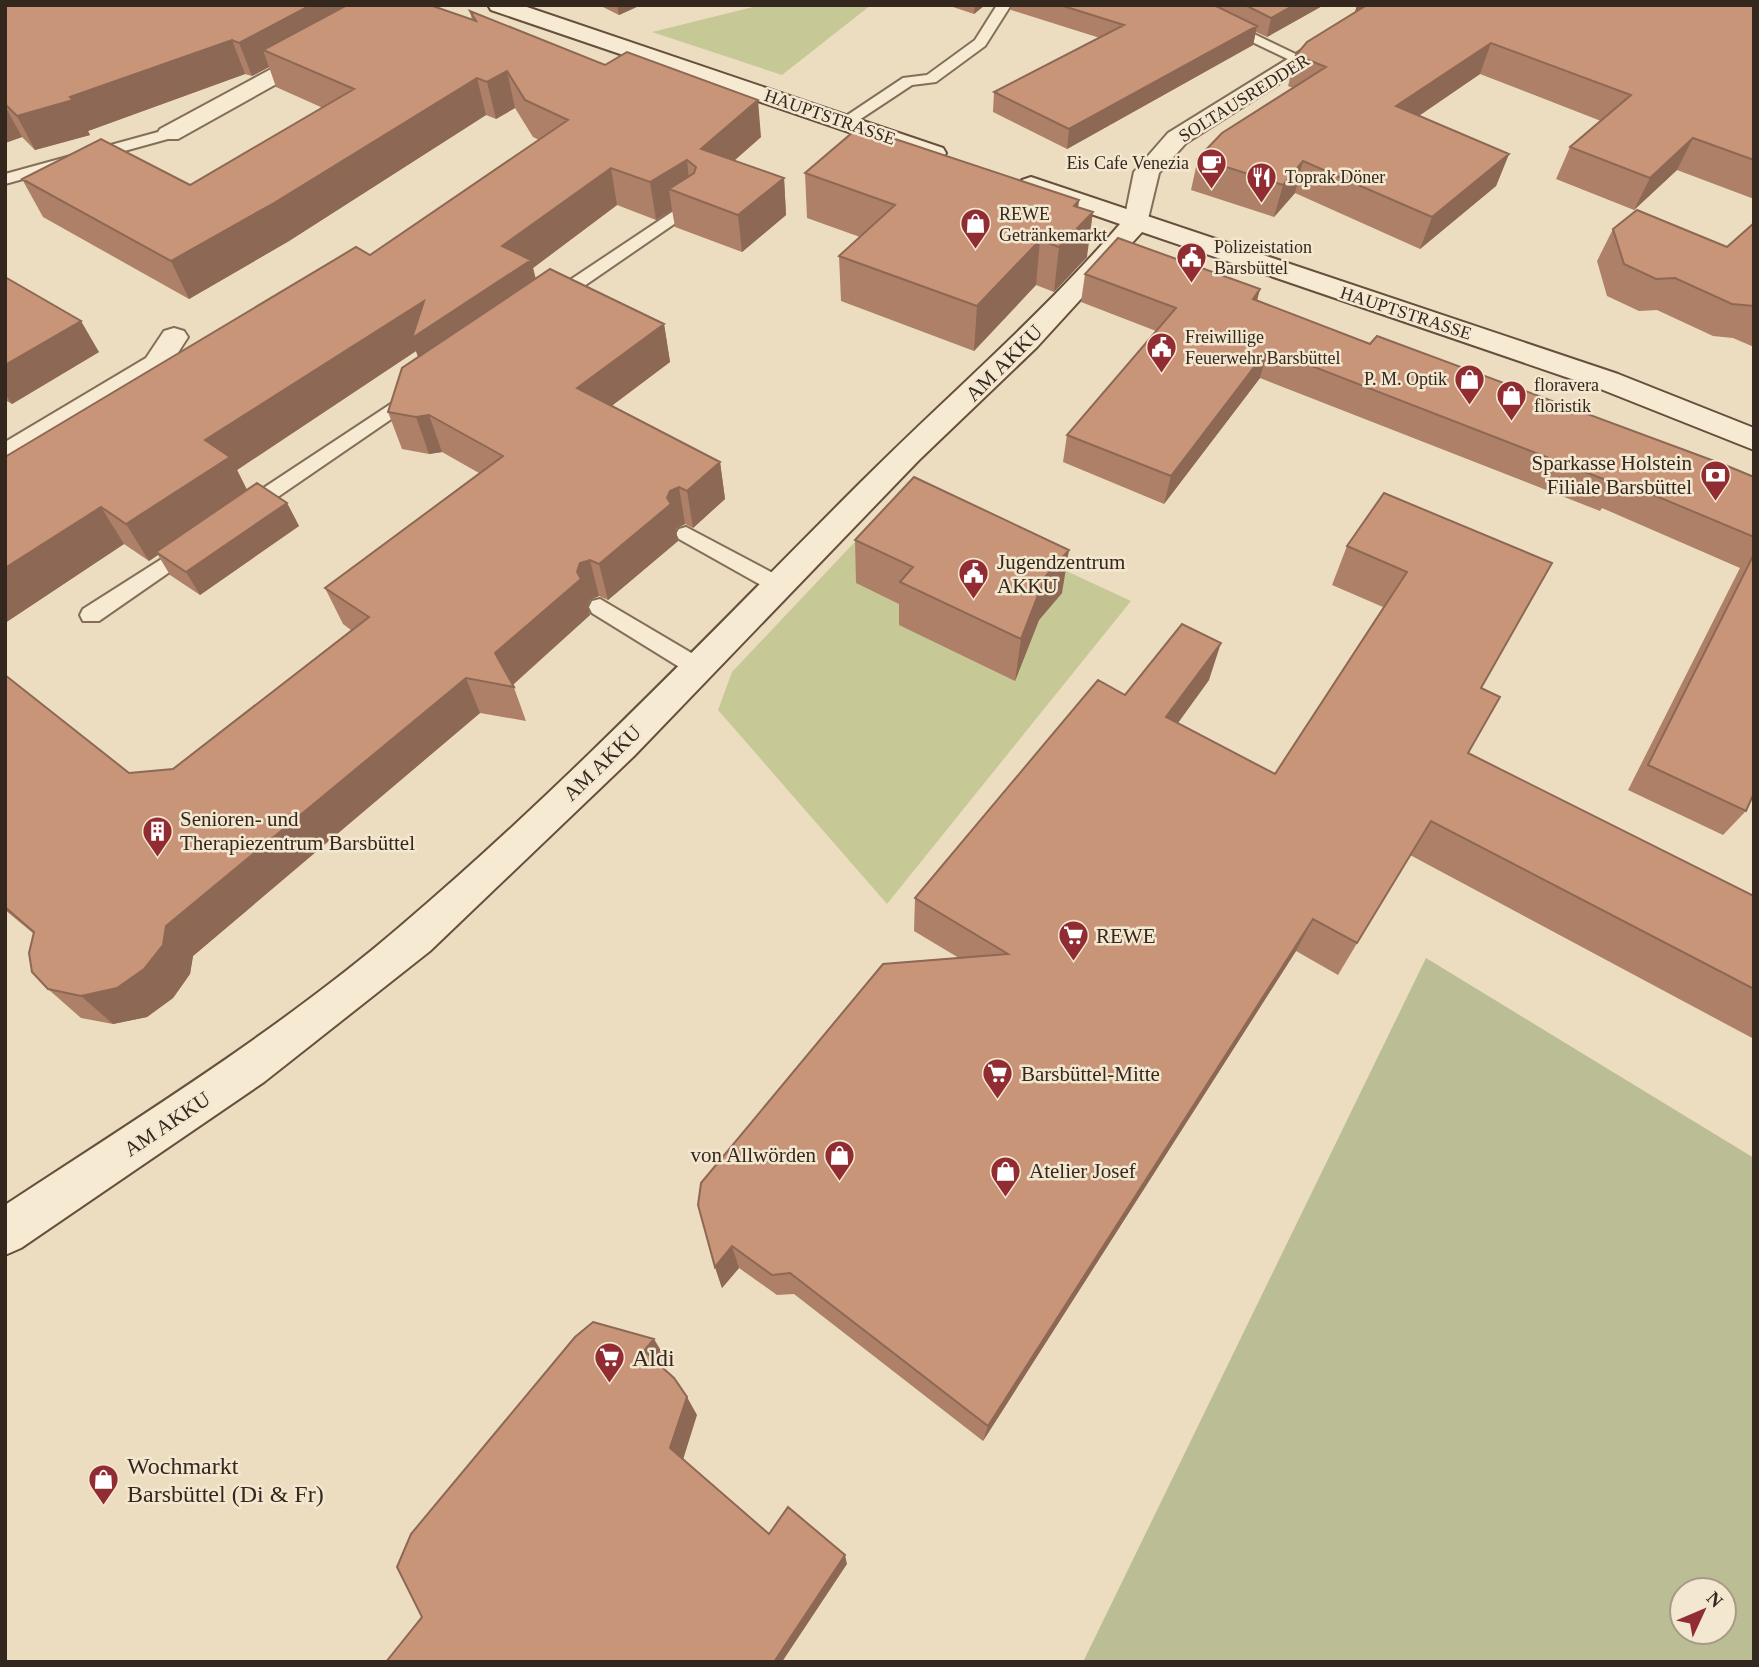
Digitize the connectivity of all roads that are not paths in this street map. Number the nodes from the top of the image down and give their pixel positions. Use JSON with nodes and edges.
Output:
{"nodes":[{"id":1,"x":407,"y":5,"type":"edge"},
{"id":2,"x":499,"y":5,"type":"edge"},
{"id":3,"x":1004,"y":5,"type":"edge"},
{"id":4,"x":1182,"y":5,"type":"edge"},
{"id":5,"x":1391,"y":5,"type":"edge"},
{"id":6,"x":1303,"y":61,"type":"junction"},
{"id":7,"x":845,"y":122,"type":"junction"},
{"id":8,"x":169,"y":134,"type":"joint"},
{"id":9,"x":961,"y":162,"type":"edge"},
{"id":10,"x":1004,"y":176,"type":"edge"},
{"id":11,"x":5,"y":179,"type":"edge"},
{"id":12,"x":690,"y":205,"type":"edge"},
{"id":13,"x":1137,"y":221,"type":"junction"},
{"id":14,"x":532,"y":313,"type":"edge"},
{"id":15,"x":174,"y":337,"type":"dead end"},
{"id":16,"x":431,"y":383,"type":"edge"},
{"id":17,"x":1754,"y":440,"type":"edge"},
{"id":18,"x":5,"y":456,"type":"edge"},
{"id":19,"x":226,"y":523,"type":"edge"},
{"id":20,"x":686,"y":534,"type":"dead end"},
{"id":21,"x":203,"y":538,"type":"edge"},
{"id":22,"x":778,"y":585,"type":"junction"},
{"id":23,"x":600,"y":607,"type":"dead end"},
{"id":24,"x":91,"y":615,"type":"dead end"},
{"id":25,"x":697,"y":667,"type":"junction"},
{"id":26,"x":5,"y":1231,"type":"edge"}],
"edges":[{"from":1,"to":8,"type":"street"},
{"from":2,"to":7,"type":"street","name":"HAUPTSTRASSE"},
{"from":3,"to":7,"type":"lane"},
{"from":4,"to":6,"type":"lane"},
{"from":5,"to":6,"type":"street","name":"SOLTAUSREDDER"},
{"from":6,"to":13,"type":"street","name":"SOLTAUSREDDER"},
{"from":7,"to":9,"type":"street","name":"HAUPTSTRASSE"},
{"from":8,"to":11,"type":"lane"},
{"from":10,"to":13,"type":"street","name":"HAUPTSTRASSE"},
{"from":12,"to":14,"type":"lane"},
{"from":13,"to":17,"type":"street","name":"HAUPTSTRASSE"},
{"from":13,"to":22,"type":"street","name":"AM AKKU"},
{"from":15,"to":18,"type":"street"},
{"from":16,"to":19,"type":"lane"},
{"from":20,"to":22,"type":"lane"},
{"from":21,"to":24,"type":"lane"},
{"from":22,"to":25,"type":"street","name":"AM AKKU"},
{"from":23,"to":25,"type":"lane"},
{"from":25,"to":26,"type":"street","name":"AM AKKU"}]}
